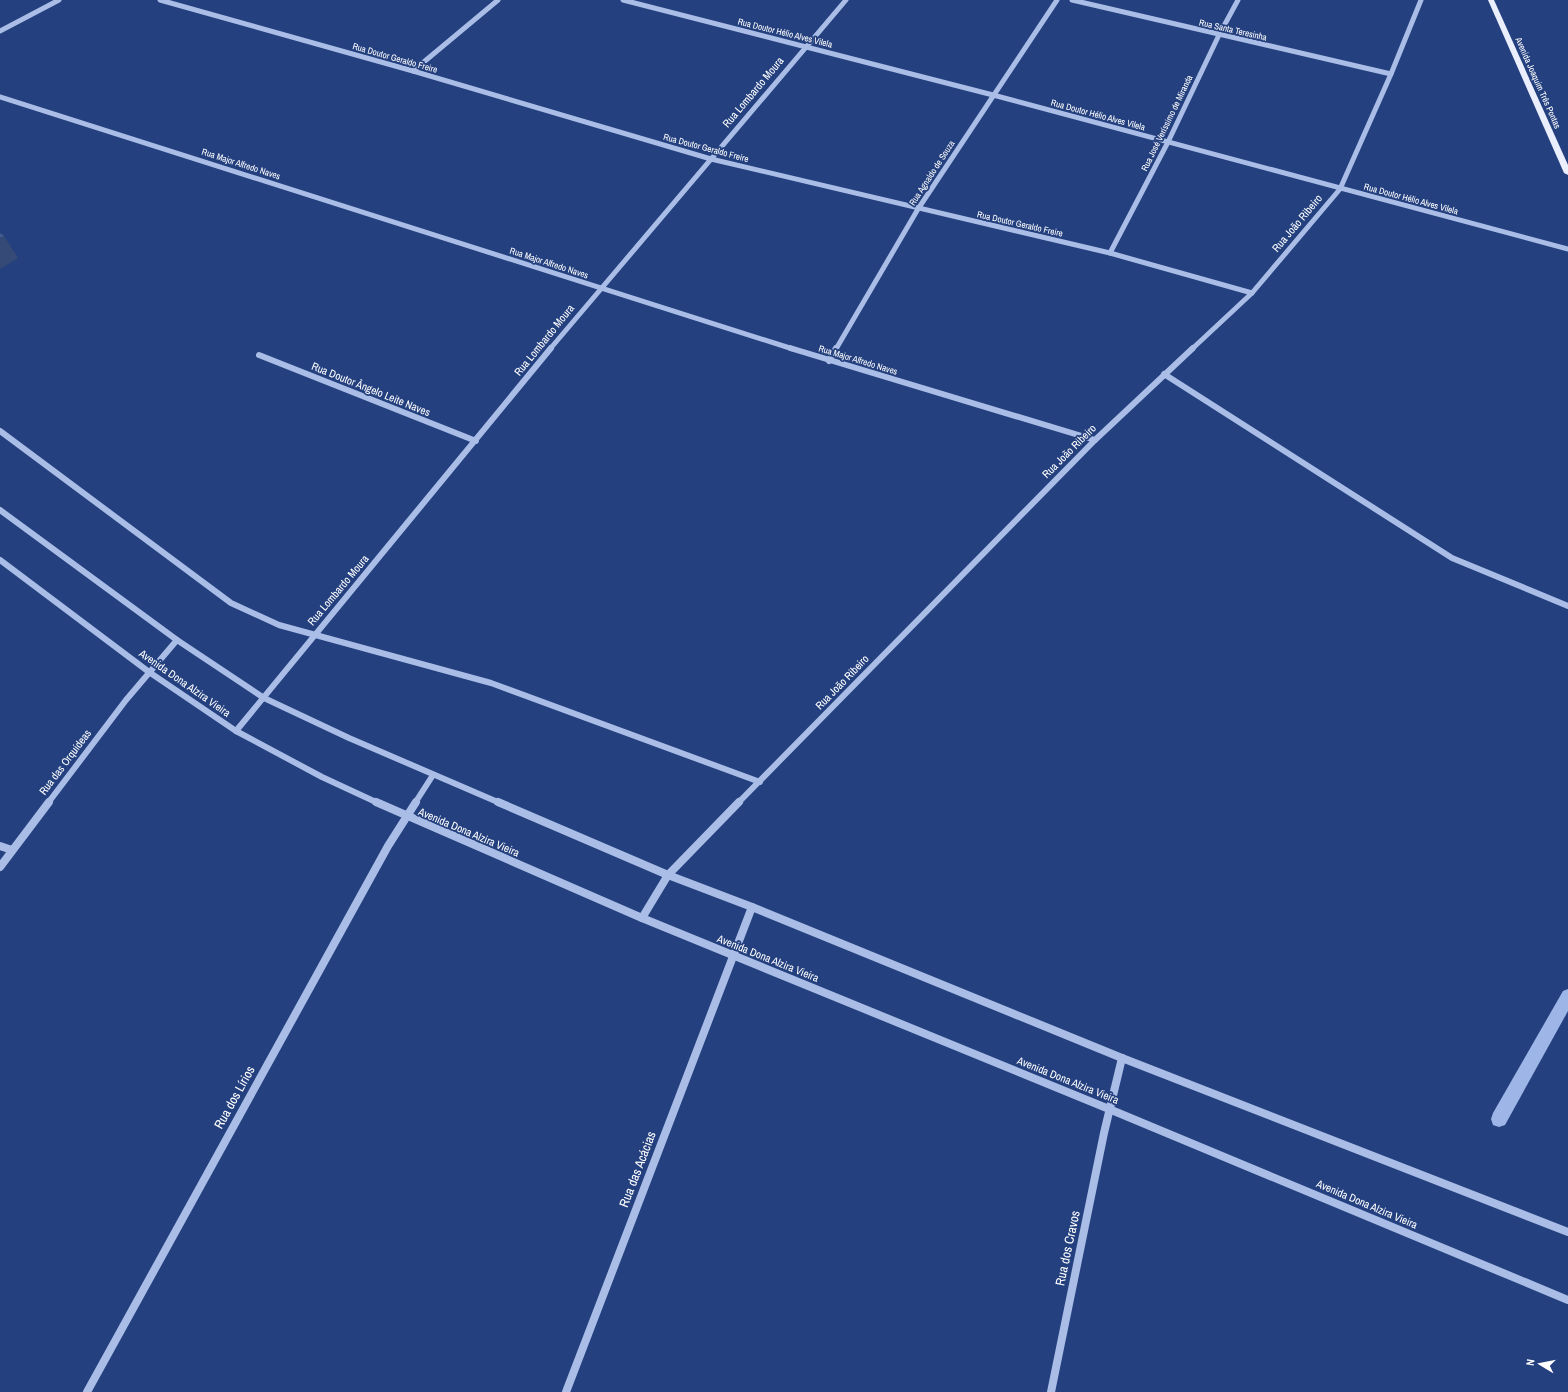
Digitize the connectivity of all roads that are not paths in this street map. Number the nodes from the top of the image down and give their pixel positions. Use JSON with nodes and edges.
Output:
{"nodes":[{"id":1,"x":59,"y":0,"type":"edge"},
{"id":2,"x":160,"y":0,"type":"edge"},
{"id":3,"x":498,"y":0,"type":"edge"},
{"id":4,"x":623,"y":0,"type":"edge"},
{"id":5,"x":846,"y":0,"type":"edge"},
{"id":6,"x":1057,"y":0,"type":"edge"},
{"id":7,"x":1072,"y":0,"type":"edge"},
{"id":8,"x":1238,"y":0,"type":"edge"},
{"id":9,"x":1421,"y":0,"type":"edge"},
{"id":10,"x":1491,"y":0,"type":"edge"},
{"id":11,"x":0,"y":31,"type":"edge"},
{"id":12,"x":1219,"y":35,"type":"junction"},
{"id":13,"x":806,"y":46,"type":"junction"},
{"id":14,"x":413,"y":71,"type":"junction"},
{"id":15,"x":1391,"y":74,"type":"junction"},
{"id":16,"x":993,"y":95,"type":"junction"},
{"id":17,"x":0,"y":97,"type":"edge"},
{"id":18,"x":1168,"y":142,"type":"junction"},
{"id":19,"x":711,"y":159,"type":"junction"},
{"id":20,"x":1568,"y":173,"type":"edge"},
{"id":21,"x":1340,"y":189,"type":"junction"},
{"id":22,"x":918,"y":209,"type":"junction"},
{"id":23,"x":1568,"y":249,"type":"edge"},
{"id":24,"x":1110,"y":253,"type":"junction"},
{"id":25,"x":600,"y":289,"type":"junction"},
{"id":26,"x":1252,"y":292,"type":"junction"},
{"id":27,"x":259,"y":355,"type":"dead end"},
{"id":28,"x":829,"y":361,"type":"junction"},
{"id":29,"x":1164,"y":374,"type":"junction"},
{"id":30,"x":0,"y":431,"type":"edge"},
{"id":31,"x":1095,"y":440,"type":"junction"},
{"id":32,"x":476,"y":441,"type":"junction"},
{"id":33,"x":0,"y":510,"type":"edge"},
{"id":34,"x":0,"y":560,"type":"edge"},
{"id":35,"x":1568,"y":606,"type":"edge"},
{"id":36,"x":314,"y":635,"type":"junction"},
{"id":37,"x":176,"y":640,"type":"junction"},
{"id":38,"x":149,"y":672,"type":"junction"},
{"id":39,"x":264,"y":698,"type":"junction"},
{"id":40,"x":236,"y":731,"type":"junction"},
{"id":41,"x":433,"y":775,"type":"junction"},
{"id":42,"x":760,"y":782,"type":"junction"},
{"id":43,"x":406,"y":816,"type":"junction"},
{"id":44,"x":0,"y":846,"type":"edge"},
{"id":45,"x":12,"y":850,"type":"junction"},
{"id":46,"x":0,"y":866,"type":"edge"},
{"id":47,"x":668,"y":875,"type":"junction"},
{"id":48,"x":752,"y":907,"type":"junction"},
{"id":49,"x":642,"y":918,"type":"junction"},
{"id":50,"x":732,"y":956,"type":"junction"},
{"id":51,"x":1122,"y":1058,"type":"junction"},
{"id":52,"x":1109,"y":1109,"type":"junction"},
{"id":53,"x":1568,"y":1232,"type":"edge"},
{"id":54,"x":1568,"y":1300,"type":"edge"},
{"id":55,"x":87,"y":1392,"type":"edge"},
{"id":56,"x":566,"y":1392,"type":"edge"},
{"id":57,"x":1051,"y":1392,"type":"edge"}],
"edges":[{"from":1,"to":11,"type":"street"},
{"from":2,"to":14,"type":"street","name":"Rua Doutor Geraldo Freire"},
{"from":3,"to":14,"type":"street"},
{"from":4,"to":13,"type":"street","name":"Rua Doutor Hélio Alves Vilela"},
{"from":5,"to":13,"type":"street","name":"Rua Lombardo Moura"},
{"from":6,"to":16,"type":"street","name":"Rua Agnaldo de Souza"},
{"from":7,"to":12,"type":"street","name":"Rua Santa Teresinha"},
{"from":8,"to":12,"type":"street","name":"Rua José Veríssimo de Miranda"},
{"from":9,"to":15,"type":"street","name":"Rua João Ribeiro"},
{"from":10,"to":20,"type":"main road","name":"Avenida Joaquim Três Pontas"},
{"from":12,"to":15,"type":"street","name":"Rua Santa Teresinha"},
{"from":12,"to":18,"type":"street","name":"Rua José Veríssimo de Miranda"},
{"from":13,"to":16,"type":"street","name":"Rua Doutor Hélio Alves Vilela"},
{"from":13,"to":19,"type":"street","name":"Rua Lombardo Moura"},
{"from":14,"to":19,"type":"street","name":"Rua Doutor Geraldo Freire"},
{"from":15,"to":21,"type":"street","name":"Rua João Ribeiro"},
{"from":16,"to":18,"type":"street","name":"Rua Doutor Hélio Alves Vilela"},
{"from":16,"to":22,"type":"street","name":"Rua Agnaldo de Souza"},
{"from":17,"to":25,"type":"street","name":"Rua Major Alfredo Naves"},
{"from":18,"to":21,"type":"street","name":"Rua Doutor Hélio Alves Vilela"},
{"from":18,"to":24,"type":"street","name":"Rua José Veríssimo de Miranda"},
{"from":19,"to":22,"type":"street","name":"Rua Doutor Geraldo Freire"},
{"from":19,"to":25,"type":"street","name":"Rua Lombardo Moura"},
{"from":21,"to":23,"type":"street","name":"Rua Doutor Hélio Alves Vilela"},
{"from":21,"to":26,"type":"street","name":"Rua João Ribeiro"},
{"from":22,"to":24,"type":"street","name":"Rua Doutor Geraldo Freire"},
{"from":22,"to":28,"type":"street","name":"Rua Agnaldo de Souza"},
{"from":24,"to":26,"type":"street","name":"Rua Doutor Geraldo Freire"},
{"from":25,"to":28,"type":"street","name":"Rua Major Alfredo Naves"},
{"from":25,"to":32,"type":"street","name":"Rua Lombardo Moura"},
{"from":26,"to":29,"type":"street","name":"Rua João Ribeiro"},
{"from":27,"to":32,"type":"street","name":"Rua Doutor Ângelo Leite Naves"},
{"from":28,"to":31,"type":"street","name":"Rua Major Alfredo Naves"},
{"from":29,"to":31,"type":"street","name":"Rua João Ribeiro"},
{"from":29,"to":35,"type":"street"},
{"from":30,"to":36,"type":"street"},
{"from":31,"to":42,"type":"street","name":"Rua João Ribeiro"},
{"from":32,"to":36,"type":"street","name":"Rua Lombardo Moura"},
{"from":33,"to":37,"type":"street"},
{"from":34,"to":38,"type":"street","name":"Avenida Dona Alzira Vieira"},
{"from":36,"to":39,"type":"street","name":"Rua Lombardo Moura"},
{"from":36,"to":42,"type":"street"},
{"from":37,"to":38,"type":"street","name":"Rua das Orquídeas"},
{"from":37,"to":39,"type":"street"},
{"from":38,"to":40,"type":"street","name":"Avenida Dona Alzira Vieira"},
{"from":38,"to":45,"type":"street","name":"Rua das Orquídeas"},
{"from":39,"to":40,"type":"street","name":"Rua Lombardo Moura"},
{"from":39,"to":41,"type":"street"},
{"from":40,"to":43,"type":"street","name":"Avenida Dona Alzira Vieira"},
{"from":41,"to":43,"type":"street","name":"Rua dos Lírios"},
{"from":41,"to":47,"type":"street"},
{"from":42,"to":47,"type":"street","name":"Rua João Ribeiro"},
{"from":43,"to":49,"type":"street","name":"Avenida Dona Alzira Vieira"},
{"from":43,"to":55,"type":"street","name":"Rua dos Lírios"},
{"from":44,"to":45,"type":"street"},
{"from":45,"to":46,"type":"street","name":"Rua das Orquídeas"},
{"from":47,"to":48,"type":"street"},
{"from":47,"to":49,"type":"street","name":"Rua João Ribeiro"},
{"from":48,"to":50,"type":"street","name":"Rua das Acácias"},
{"from":48,"to":51,"type":"street"},
{"from":49,"to":50,"type":"street","name":"Avenida Dona Alzira Vieira"},
{"from":50,"to":52,"type":"street","name":"Avenida Dona Alzira Vieira"},
{"from":50,"to":56,"type":"street","name":"Rua das Acácias"},
{"from":51,"to":52,"type":"street","name":"Rua dos Cravos"},
{"from":51,"to":53,"type":"street"},
{"from":52,"to":54,"type":"street","name":"Avenida Dona Alzira Vieira"},
{"from":52,"to":57,"type":"street","name":"Rua dos Cravos"}]}
